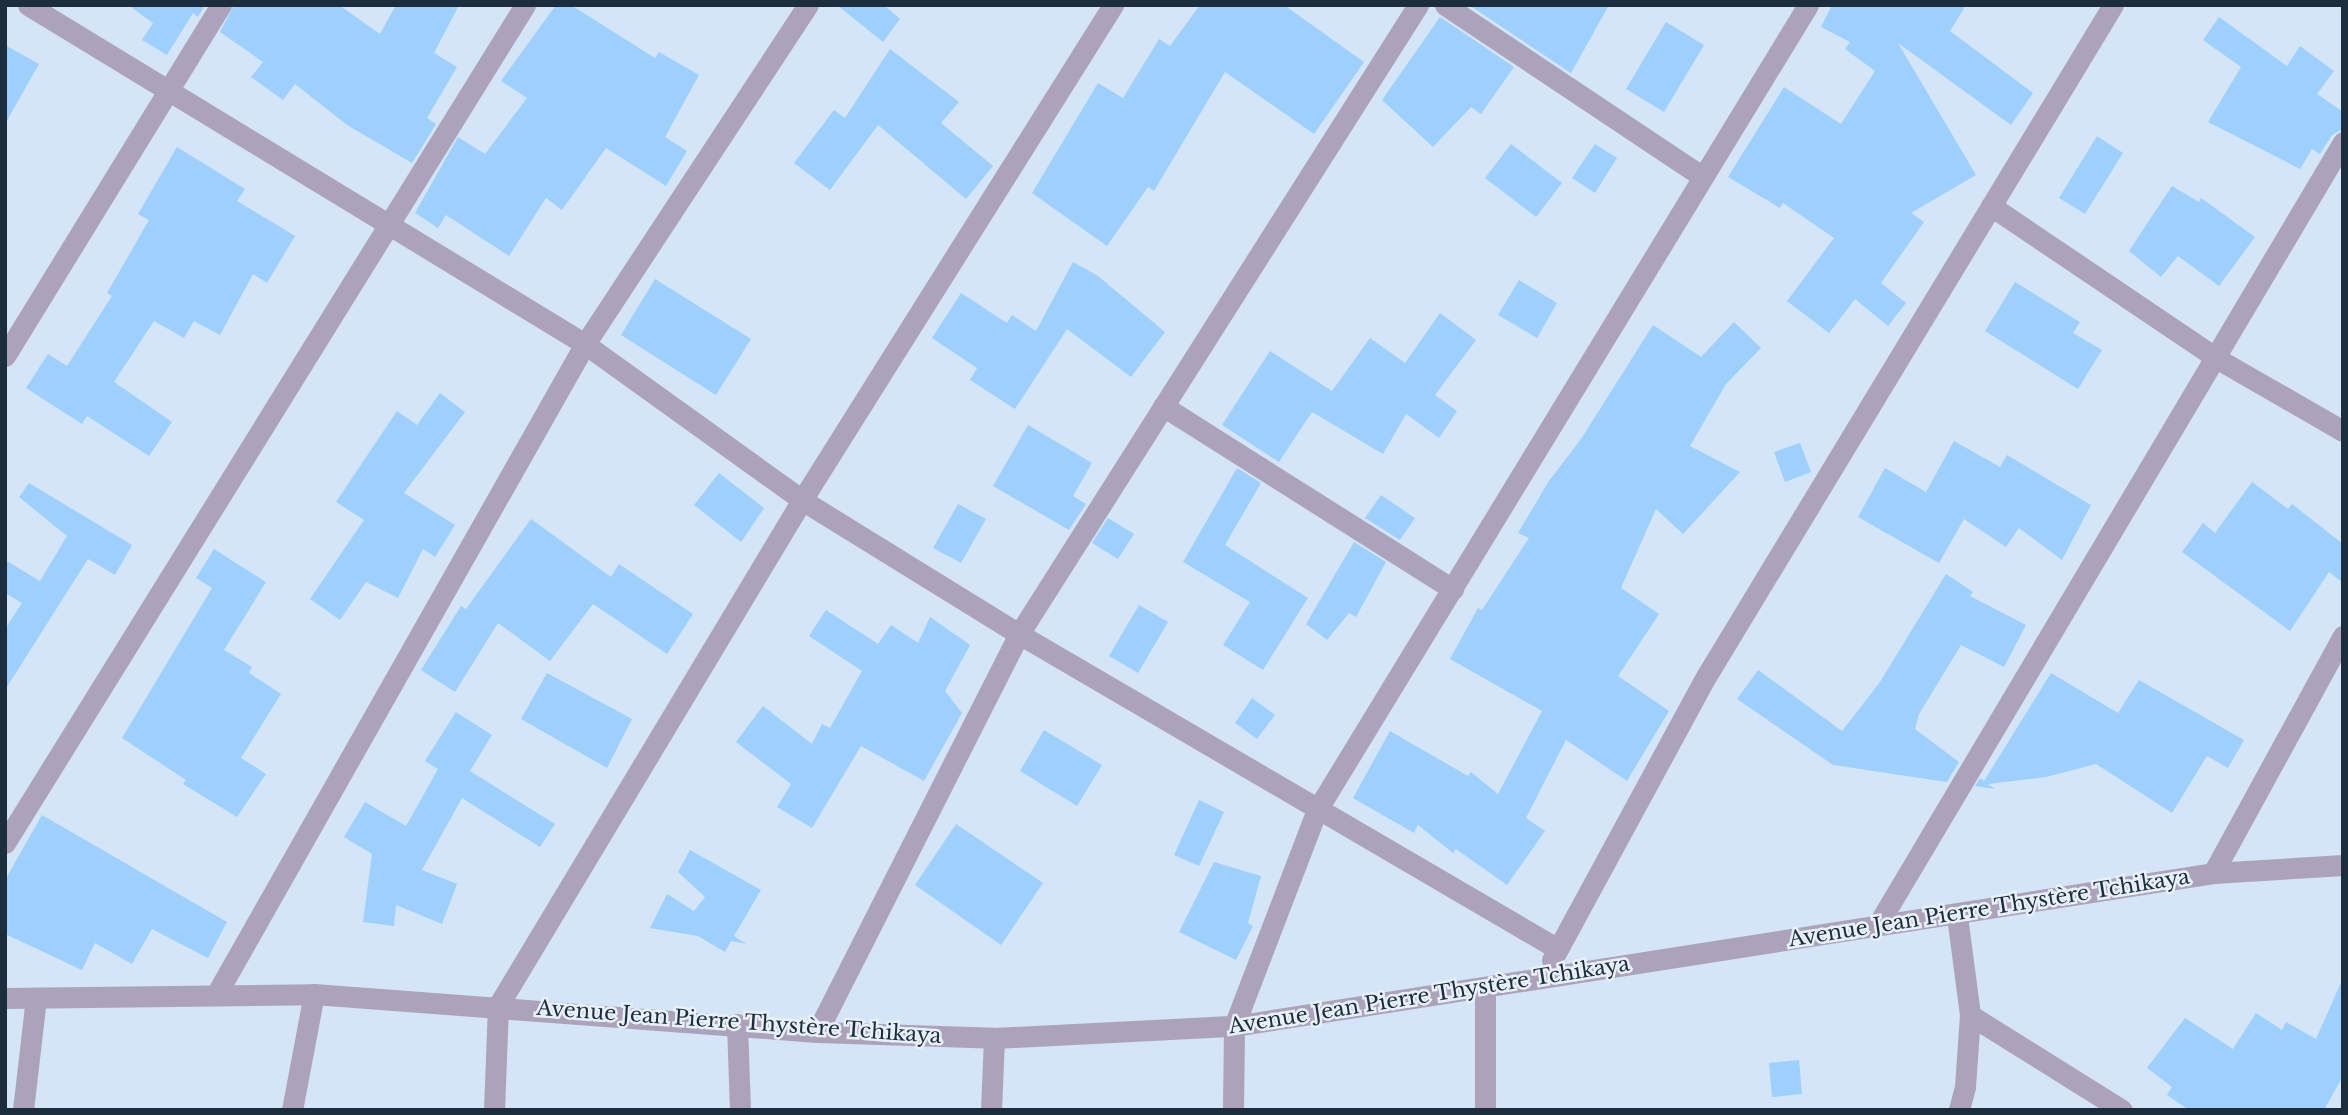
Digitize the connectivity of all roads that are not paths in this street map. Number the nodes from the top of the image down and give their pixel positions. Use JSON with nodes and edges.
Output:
{"nodes":[{"id":1,"x":28,"y":5,"type":"edge"},
{"id":2,"x":221,"y":5,"type":"edge"},
{"id":3,"x":526,"y":5,"type":"edge"},
{"id":4,"x":808,"y":5,"type":"edge"},
{"id":5,"x":1113,"y":5,"type":"edge"},
{"id":6,"x":1419,"y":5,"type":"edge"},
{"id":7,"x":1445,"y":5,"type":"edge"},
{"id":8,"x":1808,"y":5,"type":"edge"},
{"id":9,"x":2113,"y":5,"type":"edge"},
{"id":10,"x":168,"y":89,"type":"junction"},
{"id":11,"x":2343,"y":142,"type":"edge"},
{"id":12,"x":1703,"y":177,"type":"junction"},
{"id":13,"x":1991,"y":206,"type":"junction"},
{"id":14,"x":388,"y":224,"type":"junction"},
{"id":15,"x":585,"y":344,"type":"junction"},
{"id":16,"x":5,"y":356,"type":"edge"},
{"id":17,"x":2216,"y":358,"type":"junction"},
{"id":18,"x":1163,"y":406,"type":"junction"},
{"id":19,"x":2343,"y":431,"type":"edge"},
{"id":20,"x":802,"y":499,"type":"junction"},
{"id":21,"x":1453,"y":589,"type":"junction"},
{"id":22,"x":1019,"y":634,"type":"junction"},
{"id":23,"x":2343,"y":636,"type":"edge"},
{"id":24,"x":1317,"y":810,"type":"junction"},
{"id":25,"x":5,"y":843,"type":"edge"},
{"id":26,"x":2343,"y":865,"type":"edge"},
{"id":27,"x":2213,"y":873,"type":"junction"},
{"id":28,"x":1957,"y":916,"type":"junction"},
{"id":29,"x":1877,"y":926,"type":"junction"},
{"id":30,"x":1558,"y":949,"type":"junction"},
{"id":31,"x":1544,"y":978,"type":"junction"},
{"id":32,"x":1485,"y":988,"type":"junction"},
{"id":33,"x":217,"y":993,"type":"junction"},
{"id":34,"x":314,"y":994,"type":"junction"},
{"id":35,"x":5,"y":998,"type":"edge"},
{"id":36,"x":36,"y":998,"type":"junction"},
{"id":37,"x":498,"y":1006,"type":"junction"},
{"id":38,"x":1969,"y":1014,"type":"junction"},
{"id":39,"x":737,"y":1024,"type":"junction"},
{"id":40,"x":1234,"y":1026,"type":"junction"},
{"id":41,"x":817,"y":1032,"type":"junction"},
{"id":42,"x":994,"y":1038,"type":"junction"},
{"id":43,"x":23,"y":1110,"type":"edge"},
{"id":44,"x":292,"y":1110,"type":"edge"},
{"id":45,"x":494,"y":1110,"type":"edge"},
{"id":46,"x":740,"y":1110,"type":"edge"},
{"id":47,"x":991,"y":1110,"type":"edge"},
{"id":48,"x":1233,"y":1110,"type":"edge"},
{"id":49,"x":1485,"y":1110,"type":"edge"},
{"id":50,"x":1959,"y":1110,"type":"edge"},
{"id":51,"x":2122,"y":1110,"type":"edge"}],
"edges":[{"from":1,"to":10,"type":"street"},
{"from":2,"to":10,"type":"street"},
{"from":3,"to":14,"type":"street"},
{"from":4,"to":15,"type":"street"},
{"from":5,"to":20,"type":"street"},
{"from":6,"to":18,"type":"street"},
{"from":7,"to":12,"type":"street"},
{"from":8,"to":12,"type":"street"},
{"from":9,"to":13,"type":"street"},
{"from":10,"to":14,"type":"street"},
{"from":10,"to":16,"type":"street"},
{"from":11,"to":17,"type":"street"},
{"from":12,"to":21,"type":"street"},
{"from":13,"to":17,"type":"street"},
{"from":13,"to":30,"type":"street"},
{"from":14,"to":15,"type":"street"},
{"from":14,"to":25,"type":"street"},
{"from":15,"to":20,"type":"street"},
{"from":15,"to":33,"type":"street"},
{"from":17,"to":19,"type":"street"},
{"from":17,"to":29,"type":"street"},
{"from":18,"to":21,"type":"street"},
{"from":18,"to":22,"type":"street"},
{"from":20,"to":22,"type":"street"},
{"from":20,"to":37,"type":"street"},
{"from":21,"to":24,"type":"street"},
{"from":22,"to":24,"type":"street"},
{"from":22,"to":41,"type":"street"},
{"from":23,"to":27,"type":"street"},
{"from":24,"to":30,"type":"street"},
{"from":24,"to":40,"type":"street"},
{"from":26,"to":27,"type":"street","name":"Avenue Jean Pierre Thystère Tchikaya"},
{"from":27,"to":28,"type":"street","name":"Avenue Jean Pierre Thystère Tchikaya"},
{"from":28,"to":29,"type":"street","name":"Avenue Jean Pierre Thystère Tchikaya"},
{"from":28,"to":38,"type":"street"},
{"from":29,"to":31,"type":"street","name":"Avenue Jean Pierre Thystère Tchikaya"},
{"from":30,"to":31,"type":"street"},
{"from":31,"to":32,"type":"street","name":"Avenue Jean Pierre Thystère Tchikaya"},
{"from":32,"to":40,"type":"street","name":"Avenue Jean Pierre Thystère Tchikaya"},
{"from":32,"to":49,"type":"street"},
{"from":33,"to":34,"type":"street","name":"Avenue Jean Pierre Thystère Tchikaya"},
{"from":33,"to":36,"type":"street","name":"Avenue Jean Pierre Thystère Tchikaya"},
{"from":34,"to":37,"type":"street","name":"Avenue Jean Pierre Thystère Tchikaya"},
{"from":34,"to":44,"type":"street"},
{"from":35,"to":36,"type":"street","name":"Avenue Jean Pierre Thystère Tchikaya"},
{"from":36,"to":43,"type":"street"},
{"from":37,"to":39,"type":"street","name":"Avenue Jean Pierre Thystère Tchikaya"},
{"from":37,"to":45,"type":"street"},
{"from":38,"to":50,"type":"street"},
{"from":38,"to":51,"type":"street"},
{"from":39,"to":41,"type":"street","name":"Avenue Jean Pierre Thystère Tchikaya"},
{"from":39,"to":46,"type":"street"},
{"from":40,"to":42,"type":"street","name":"Avenue Jean Pierre Thystère Tchikaya"},
{"from":40,"to":48,"type":"street"},
{"from":41,"to":42,"type":"street","name":"Avenue Jean Pierre Thystère Tchikaya"},
{"from":42,"to":47,"type":"street"}]}
